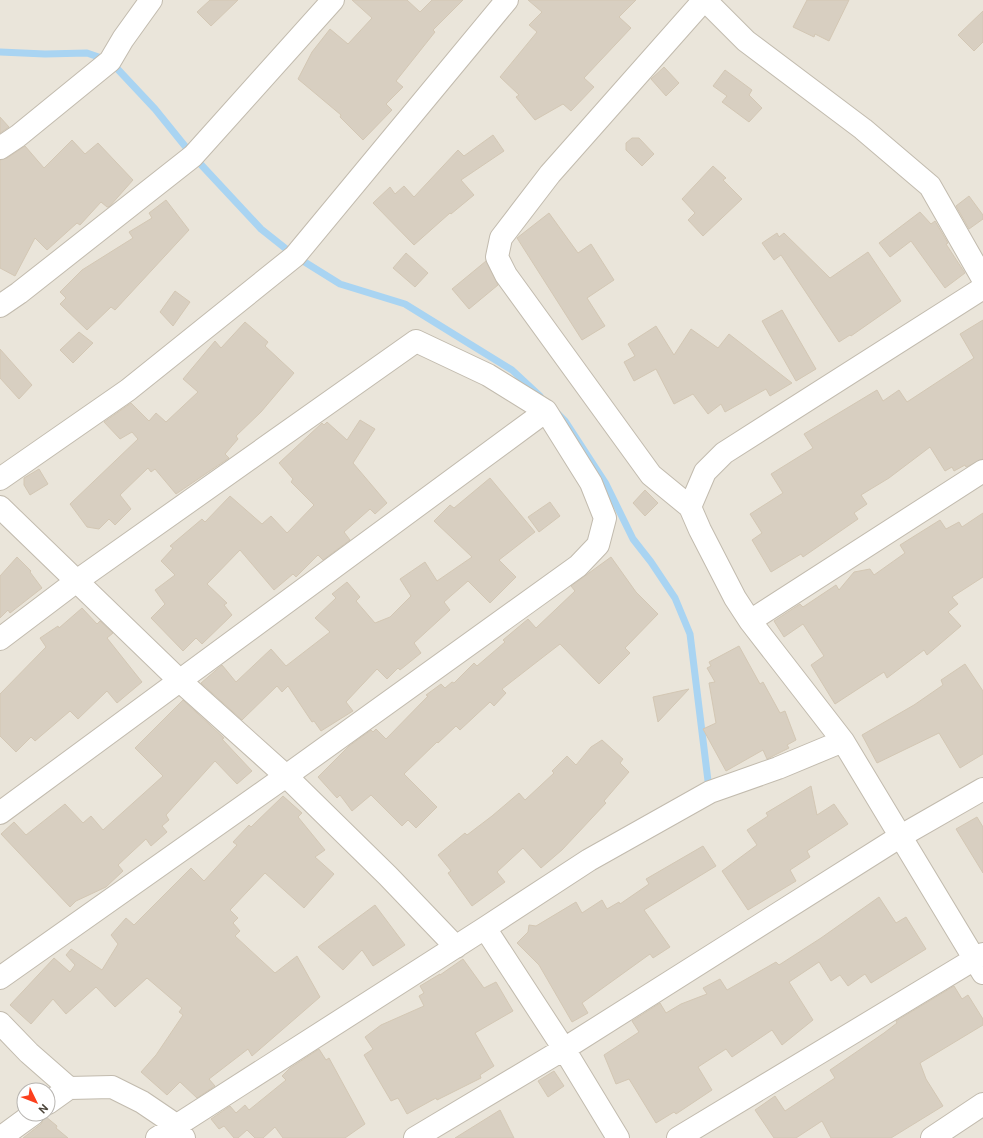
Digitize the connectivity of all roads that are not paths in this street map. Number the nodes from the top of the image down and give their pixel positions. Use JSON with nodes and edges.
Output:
{"nodes":[{"id":1,"x":151,"y":0,"type":"edge"},
{"id":2,"x":333,"y":0,"type":"edge"},
{"id":3,"x":507,"y":0,"type":"edge"},
{"id":4,"x":704,"y":0,"type":"edge"},
{"id":5,"x":0,"y":148,"type":"edge"},
{"id":6,"x":983,"y":278,"type":"edge"},
{"id":7,"x":983,"y":288,"type":"edge"},
{"id":8,"x":0,"y":306,"type":"edge"},
{"id":9,"x":546,"y":411,"type":"junction"},
{"id":10,"x":983,"y":471,"type":"edge"},
{"id":11,"x":0,"y":479,"type":"edge"},
{"id":12,"x":0,"y":507,"type":"edge"},
{"id":13,"x":690,"y":507,"type":"junction"},
{"id":14,"x":78,"y":580,"type":"junction"},
{"id":15,"x":750,"y":621,"type":"junction"},
{"id":16,"x":0,"y":639,"type":"edge"},
{"id":17,"x":179,"y":680,"type":"junction"},
{"id":18,"x":843,"y":740,"type":"junction"},
{"id":19,"x":286,"y":776,"type":"junction"},
{"id":20,"x":983,"y":790,"type":"edge"},
{"id":21,"x":0,"y":813,"type":"edge"},
{"id":22,"x":901,"y":836,"type":"junction"},
{"id":23,"x":486,"y":928,"type":"junction"},
{"id":24,"x":456,"y":947,"type":"junction"},
{"id":25,"x":980,"y":962,"type":"edge"},
{"id":26,"x":0,"y":978,"type":"edge"},
{"id":27,"x":0,"y":1023,"type":"edge"},
{"id":28,"x":564,"y":1049,"type":"junction"},
{"id":29,"x":69,"y":1088,"type":"junction"},
{"id":30,"x":56,"y":1097,"type":"edge"},
{"id":31,"x":983,"y":1104,"type":"edge"},
{"id":32,"x":23,"y":1122,"type":"edge"},
{"id":33,"x":180,"y":1131,"type":"edge"},
{"id":34,"x":0,"y":1138,"type":"edge"},
{"id":35,"x":157,"y":1138,"type":"edge"},
{"id":36,"x":415,"y":1138,"type":"edge"},
{"id":37,"x":618,"y":1138,"type":"edge"},
{"id":38,"x":678,"y":1138,"type":"edge"},
{"id":39,"x":932,"y":1138,"type":"edge"}],
"edges":[{"from":1,"to":5,"type":"street"},
{"from":2,"to":8,"type":"street"},
{"from":3,"to":11,"type":"street"},
{"from":4,"to":6,"type":"street"},
{"from":4,"to":13,"type":"street"},
{"from":7,"to":13,"type":"street"},
{"from":9,"to":14,"type":"street"},
{"from":9,"to":17,"type":"street"},
{"from":9,"to":19,"type":"street"},
{"from":10,"to":15,"type":"street"},
{"from":12,"to":14,"type":"street"},
{"from":13,"to":15,"type":"street"},
{"from":14,"to":16,"type":"street"},
{"from":14,"to":17,"type":"street"},
{"from":15,"to":18,"type":"street"},
{"from":17,"to":19,"type":"street"},
{"from":17,"to":21,"type":"street"},
{"from":18,"to":22,"type":"street"},
{"from":18,"to":23,"type":"street"},
{"from":19,"to":24,"type":"street"},
{"from":19,"to":26,"type":"street"},
{"from":20,"to":22,"type":"street"},
{"from":22,"to":25,"type":"street"},
{"from":22,"to":28,"type":"street"},
{"from":23,"to":24,"type":"street"},
{"from":23,"to":28,"type":"street"},
{"from":24,"to":33,"type":"street"},
{"from":25,"to":38,"type":"street"},
{"from":27,"to":29,"type":"street"},
{"from":28,"to":36,"type":"street"},
{"from":28,"to":37,"type":"street"},
{"from":29,"to":30,"type":"street"},
{"from":29,"to":33,"type":"street"},
{"from":31,"to":39,"type":"street"},
{"from":32,"to":34,"type":"street"},
{"from":33,"to":35,"type":"street"}]}
